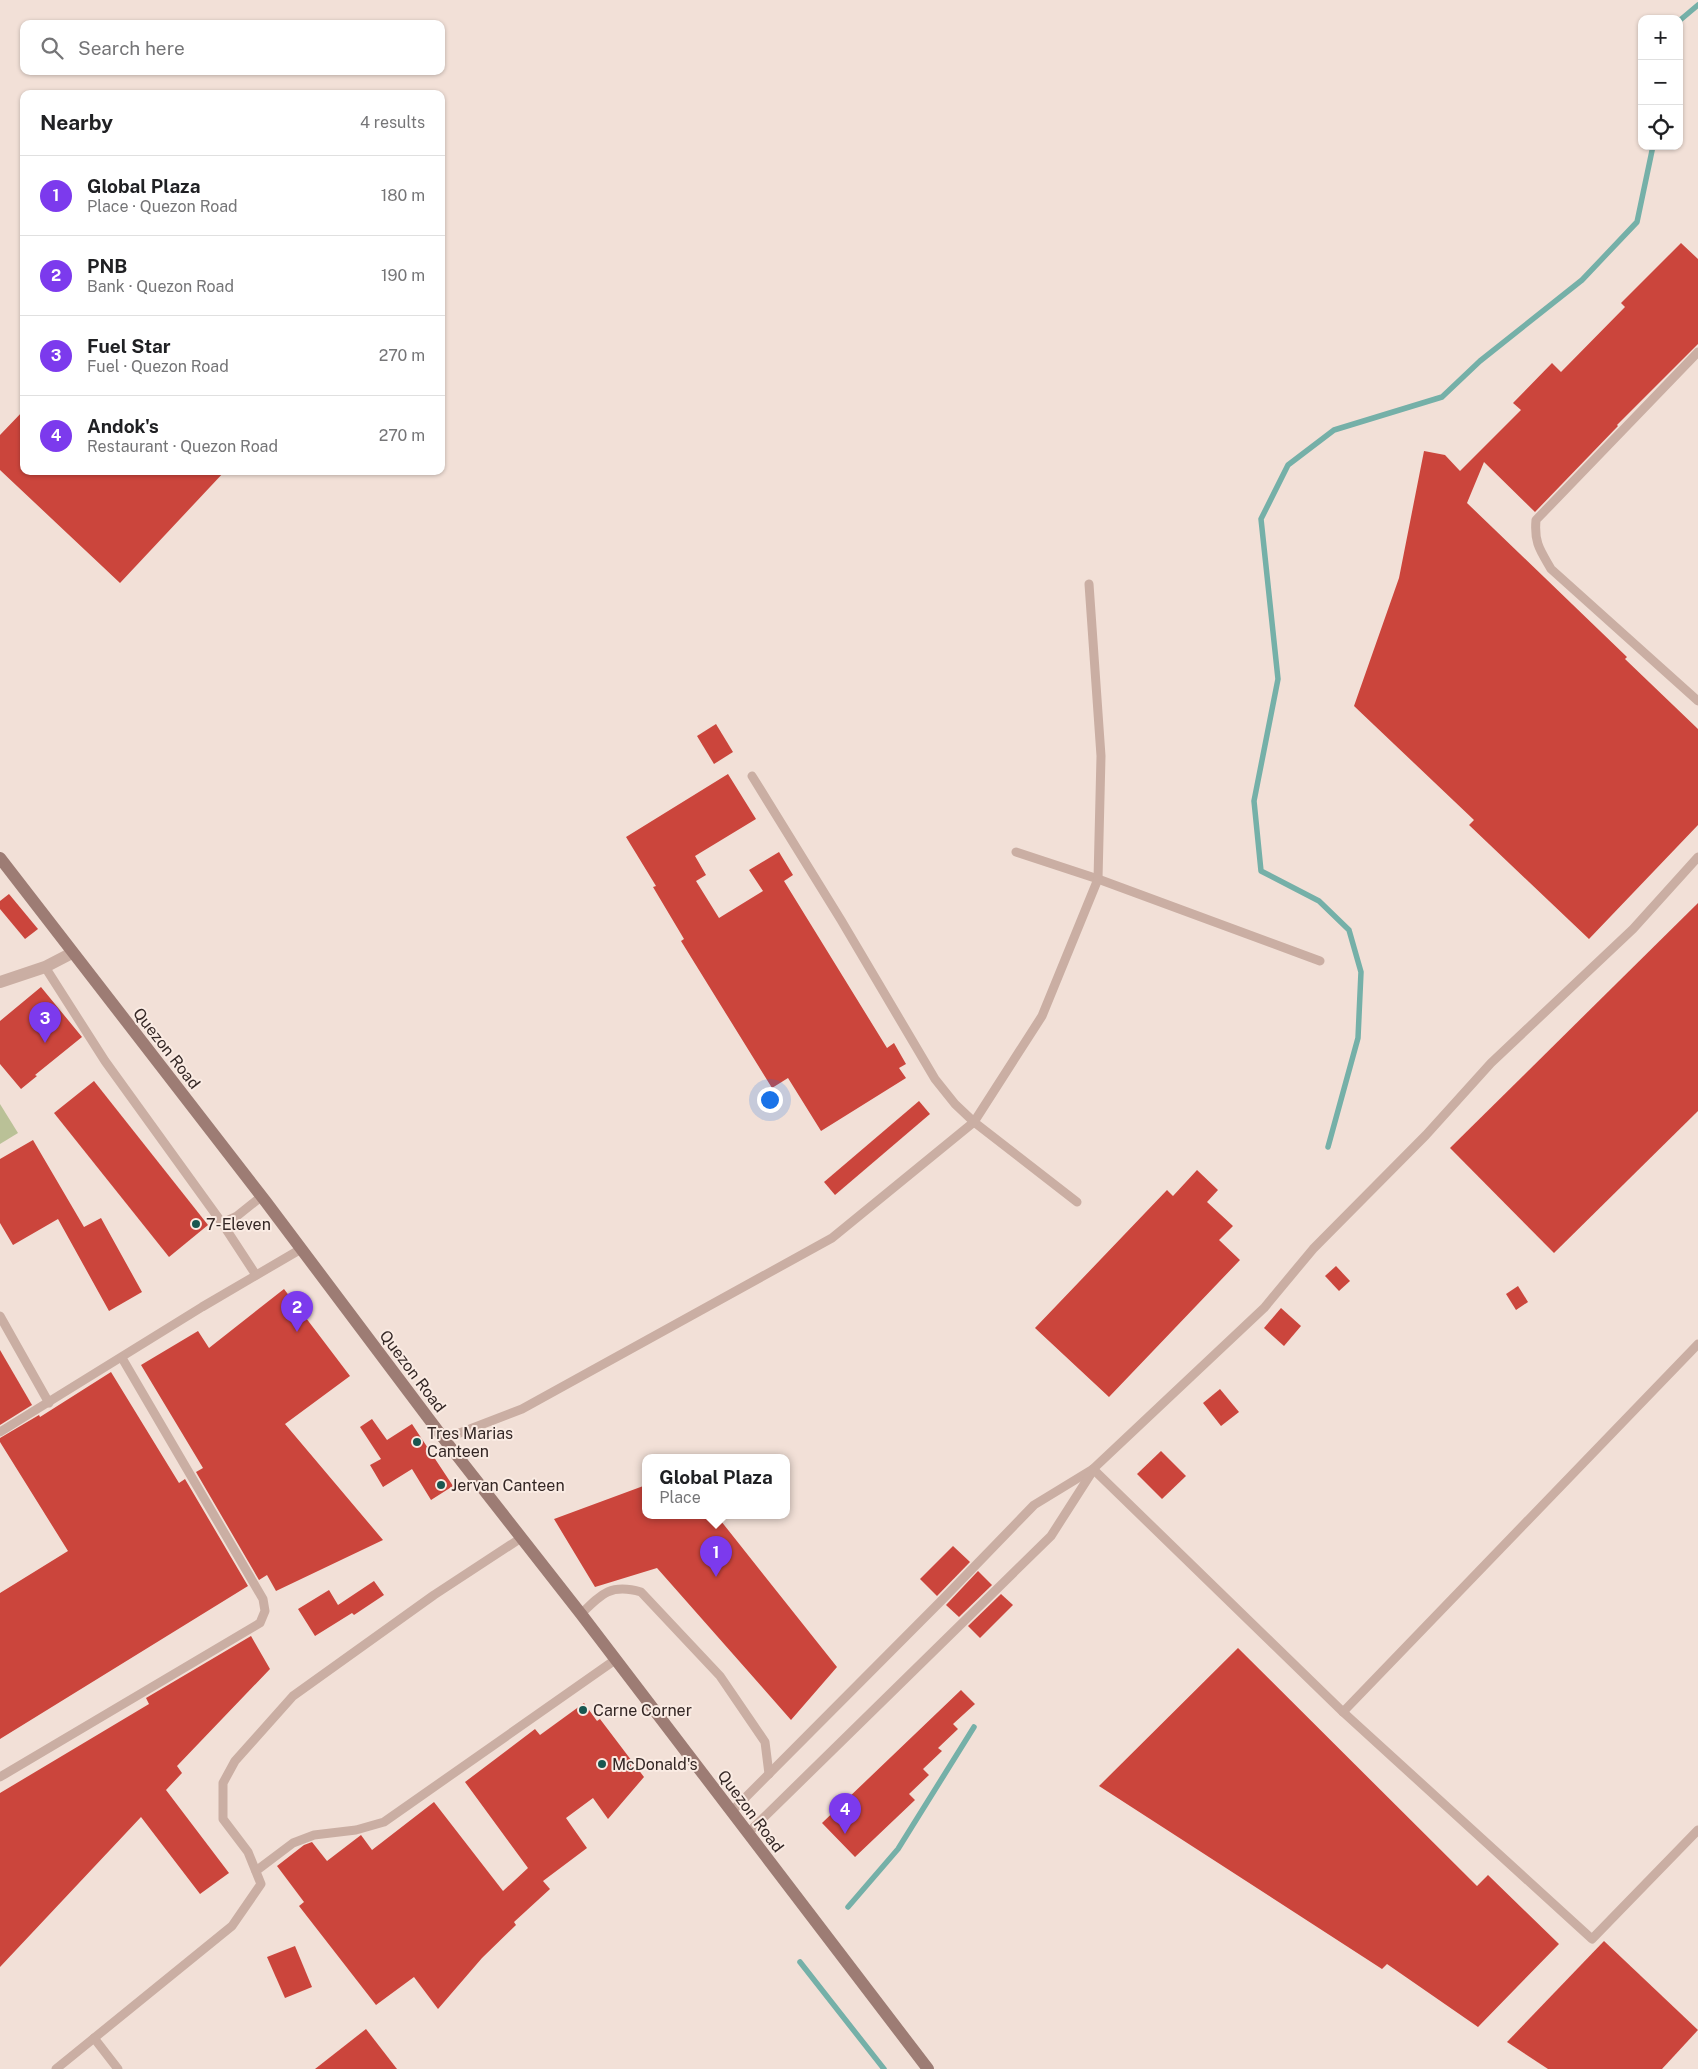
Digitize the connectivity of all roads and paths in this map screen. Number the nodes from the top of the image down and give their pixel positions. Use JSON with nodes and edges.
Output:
{"nodes":[{"id":1,"x":1698,"y":352,"type":"edge"},
{"id":2,"x":1088,"y":584,"type":"dead end"},
{"id":3,"x":1698,"y":701,"type":"edge"},
{"id":4,"x":752,"y":776,"type":"dead end"},
{"id":5,"x":1016,"y":852,"type":"dead end"},
{"id":6,"x":1698,"y":857,"type":"edge"},
{"id":7,"x":0,"y":858,"type":"edge"},
{"id":8,"x":1098,"y":879,"type":"junction"},
{"id":9,"x":72,"y":953,"type":"junction"},
{"id":10,"x":1320,"y":962,"type":"dead end"},
{"id":11,"x":45,"y":966,"type":"junction"},
{"id":12,"x":0,"y":982,"type":"edge"},
{"id":13,"x":974,"y":1122,"type":"junction"},
{"id":14,"x":262,"y":1196,"type":"junction"},
{"id":15,"x":1077,"y":1202,"type":"dead end"},
{"id":16,"x":222,"y":1223,"type":"junction"},
{"id":17,"x":301,"y":1248,"type":"junction"},
{"id":18,"x":256,"y":1275,"type":"junction"},
{"id":19,"x":0,"y":1316,"type":"edge"},
{"id":20,"x":1698,"y":1344,"type":"edge"},
{"id":21,"x":122,"y":1358,"type":"junction"},
{"id":22,"x":49,"y":1403,"type":"junction"},
{"id":23,"x":0,"y":1432,"type":"edge"},
{"id":24,"x":444,"y":1439,"type":"junction"},
{"id":25,"x":1093,"y":1469,"type":"junction"},
{"id":26,"x":521,"y":1538,"type":"junction"},
{"id":27,"x":581,"y":1614,"type":"junction"},
{"id":28,"x":615,"y":1660,"type":"junction"},
{"id":29,"x":1343,"y":1712,"type":"junction"},
{"id":30,"x":769,"y":1774,"type":"junction"},
{"id":31,"x":0,"y":1777,"type":"edge"},
{"id":32,"x":731,"y":1812,"type":"junction"},
{"id":33,"x":1698,"y":1830,"type":"edge"},
{"id":34,"x":748,"y":1833,"type":"junction"},
{"id":35,"x":256,"y":1871,"type":"junction"},
{"id":36,"x":94,"y":2038,"type":"junction"},
{"id":37,"x":56,"y":2069,"type":"edge"},
{"id":38,"x":118,"y":2069,"type":"edge"},
{"id":39,"x":928,"y":2069,"type":"edge"}],
"edges":[{"from":1,"to":3,"type":"lane"},
{"from":2,"to":8,"type":"lane"},
{"from":4,"to":13,"type":"lane"},
{"from":5,"to":8,"type":"lane"},
{"from":6,"to":25,"type":"lane"},
{"from":7,"to":9,"type":"main road","name":"Quezon Road"},
{"from":8,"to":10,"type":"lane"},
{"from":8,"to":13,"type":"lane"},
{"from":9,"to":11,"type":"street"},
{"from":9,"to":14,"type":"main road","name":"Quezon Road"},
{"from":11,"to":12,"type":"street"},
{"from":11,"to":16,"type":"lane"},
{"from":13,"to":15,"type":"lane"},
{"from":13,"to":24,"type":"lane"},
{"from":14,"to":16,"type":"lane"},
{"from":14,"to":17,"type":"main road","name":"Quezon Road"},
{"from":16,"to":18,"type":"lane"},
{"from":17,"to":18,"type":"lane"},
{"from":17,"to":24,"type":"main road","name":"Quezon Road"},
{"from":18,"to":21,"type":"lane"},
{"from":19,"to":22,"type":"lane"},
{"from":20,"to":29,"type":"lane"},
{"from":21,"to":22,"type":"lane"},
{"from":21,"to":31,"type":"lane"},
{"from":22,"to":23,"type":"lane"},
{"from":24,"to":26,"type":"main road","name":"Quezon Road"},
{"from":25,"to":29,"type":"lane"},
{"from":25,"to":30,"type":"lane"},
{"from":25,"to":34,"type":"lane"},
{"from":26,"to":27,"type":"main road","name":"Quezon Road"},
{"from":26,"to":35,"type":"lane"},
{"from":27,"to":28,"type":"main road","name":"Quezon Road"},
{"from":27,"to":30,"type":"lane"},
{"from":28,"to":32,"type":"main road","name":"Quezon Road"},
{"from":28,"to":35,"type":"lane"},
{"from":29,"to":33,"type":"lane"},
{"from":30,"to":32,"type":"lane"},
{"from":32,"to":34,"type":"main road","name":"Quezon Road"},
{"from":34,"to":39,"type":"main road","name":"Quezon Road"},
{"from":35,"to":36,"type":"lane"},
{"from":36,"to":37,"type":"lane"},
{"from":36,"to":38,"type":"lane"}]}
